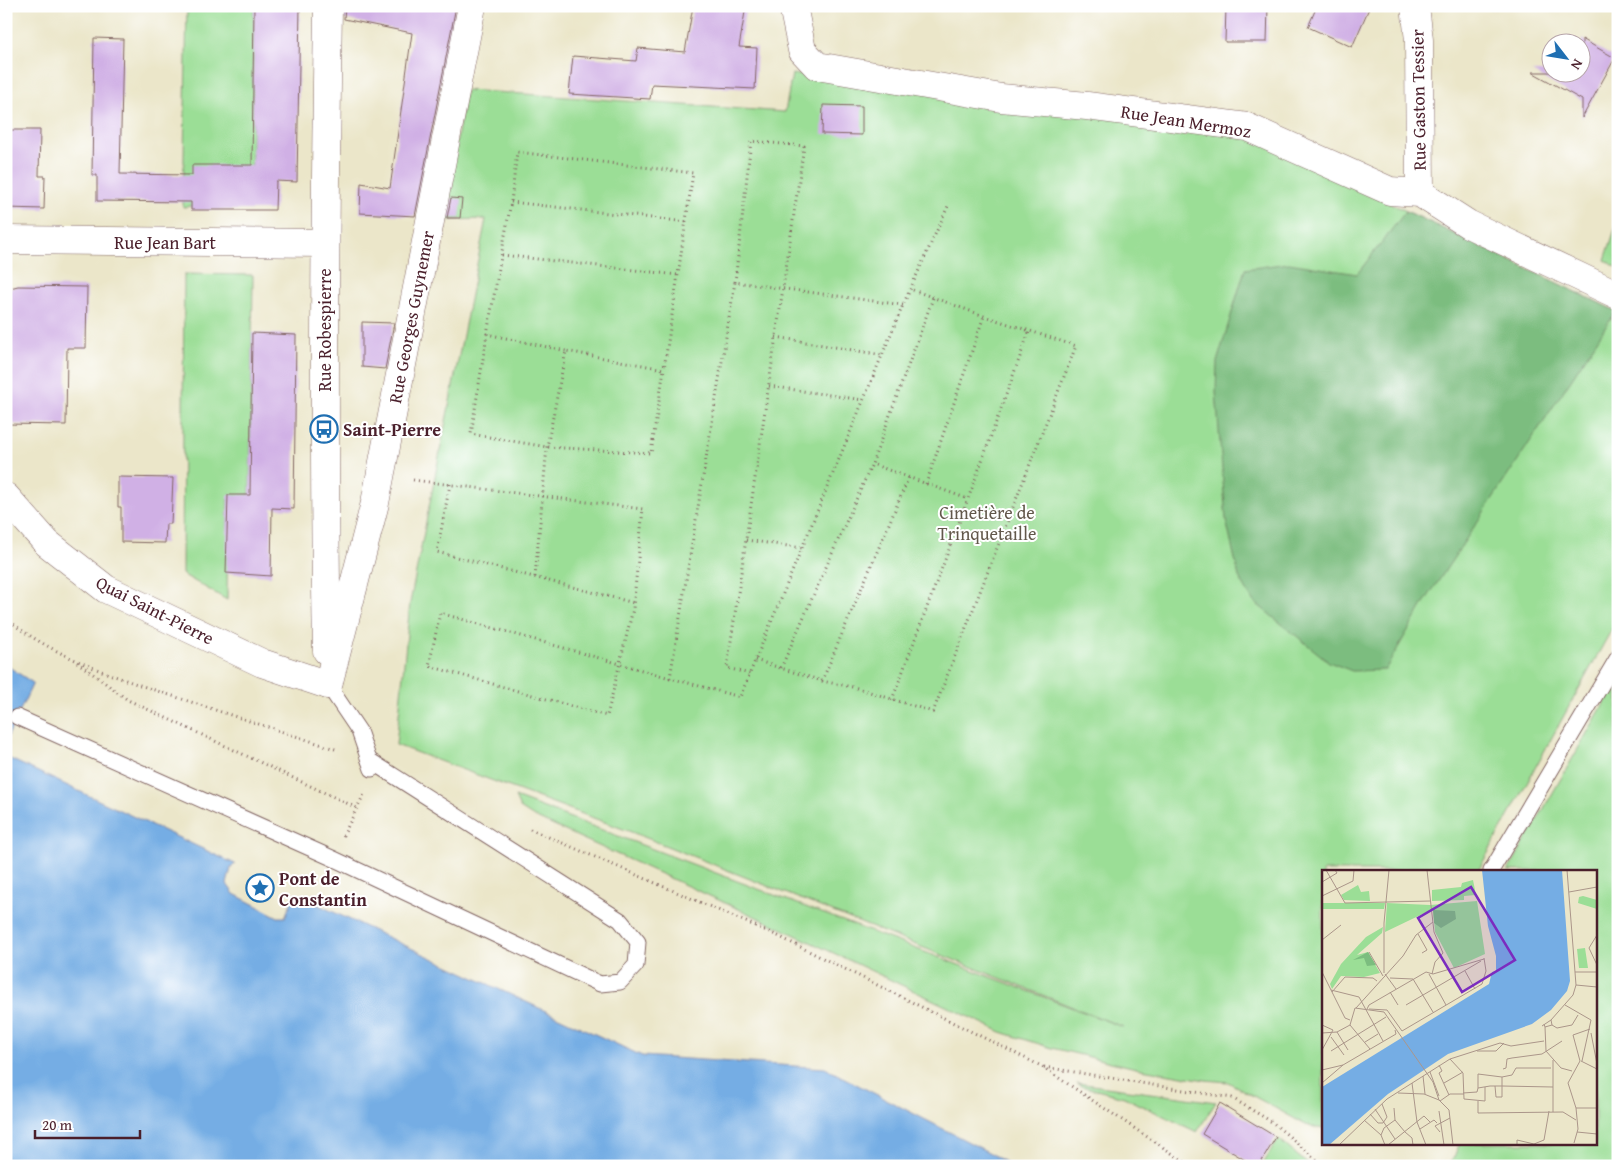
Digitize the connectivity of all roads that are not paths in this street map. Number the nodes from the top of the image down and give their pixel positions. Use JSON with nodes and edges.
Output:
{"nodes":[{"id":1,"x":328,"y":6,"type":"edge"},
{"id":2,"x":472,"y":6,"type":"edge"},
{"id":3,"x":794,"y":6,"type":"edge"},
{"id":4,"x":1416,"y":6,"type":"edge"},
{"id":5,"x":1420,"y":193,"type":"junction"},
{"id":6,"x":6,"y":240,"type":"edge"},
{"id":7,"x":324,"y":243,"type":"junction"},
{"id":8,"x":1618,"y":295,"type":"edge"},
{"id":9,"x":6,"y":497,"type":"edge"},
{"id":10,"x":1618,"y":657,"type":"edge"},
{"id":11,"x":328,"y":685,"type":"junction"},
{"id":12,"x":17,"y":718,"type":"dead end"},
{"id":13,"x":1492,"y":870,"type":"edge"}],
"edges":[{"from":1,"to":7,"type":"street","name":"Rue Robespierre"},
{"from":2,"to":11,"type":"street","name":"Rue Georges Guynemer"},
{"from":3,"to":5,"type":"street","name":"Rue Jean Mermoz"},
{"from":4,"to":5,"type":"street","name":"Rue Gaston Tessier"},
{"from":5,"to":8,"type":"street","name":"Rue Jean Mermoz"},
{"from":6,"to":7,"type":"street","name":"Rue Jean Bart"},
{"from":7,"to":11,"type":"street","name":"Rue Robespierre"},
{"from":9,"to":11,"type":"street","name":"Quai Saint-Pierre"},
{"from":10,"to":13,"type":"lane"},
{"from":11,"to":12,"type":"lane"}]}
